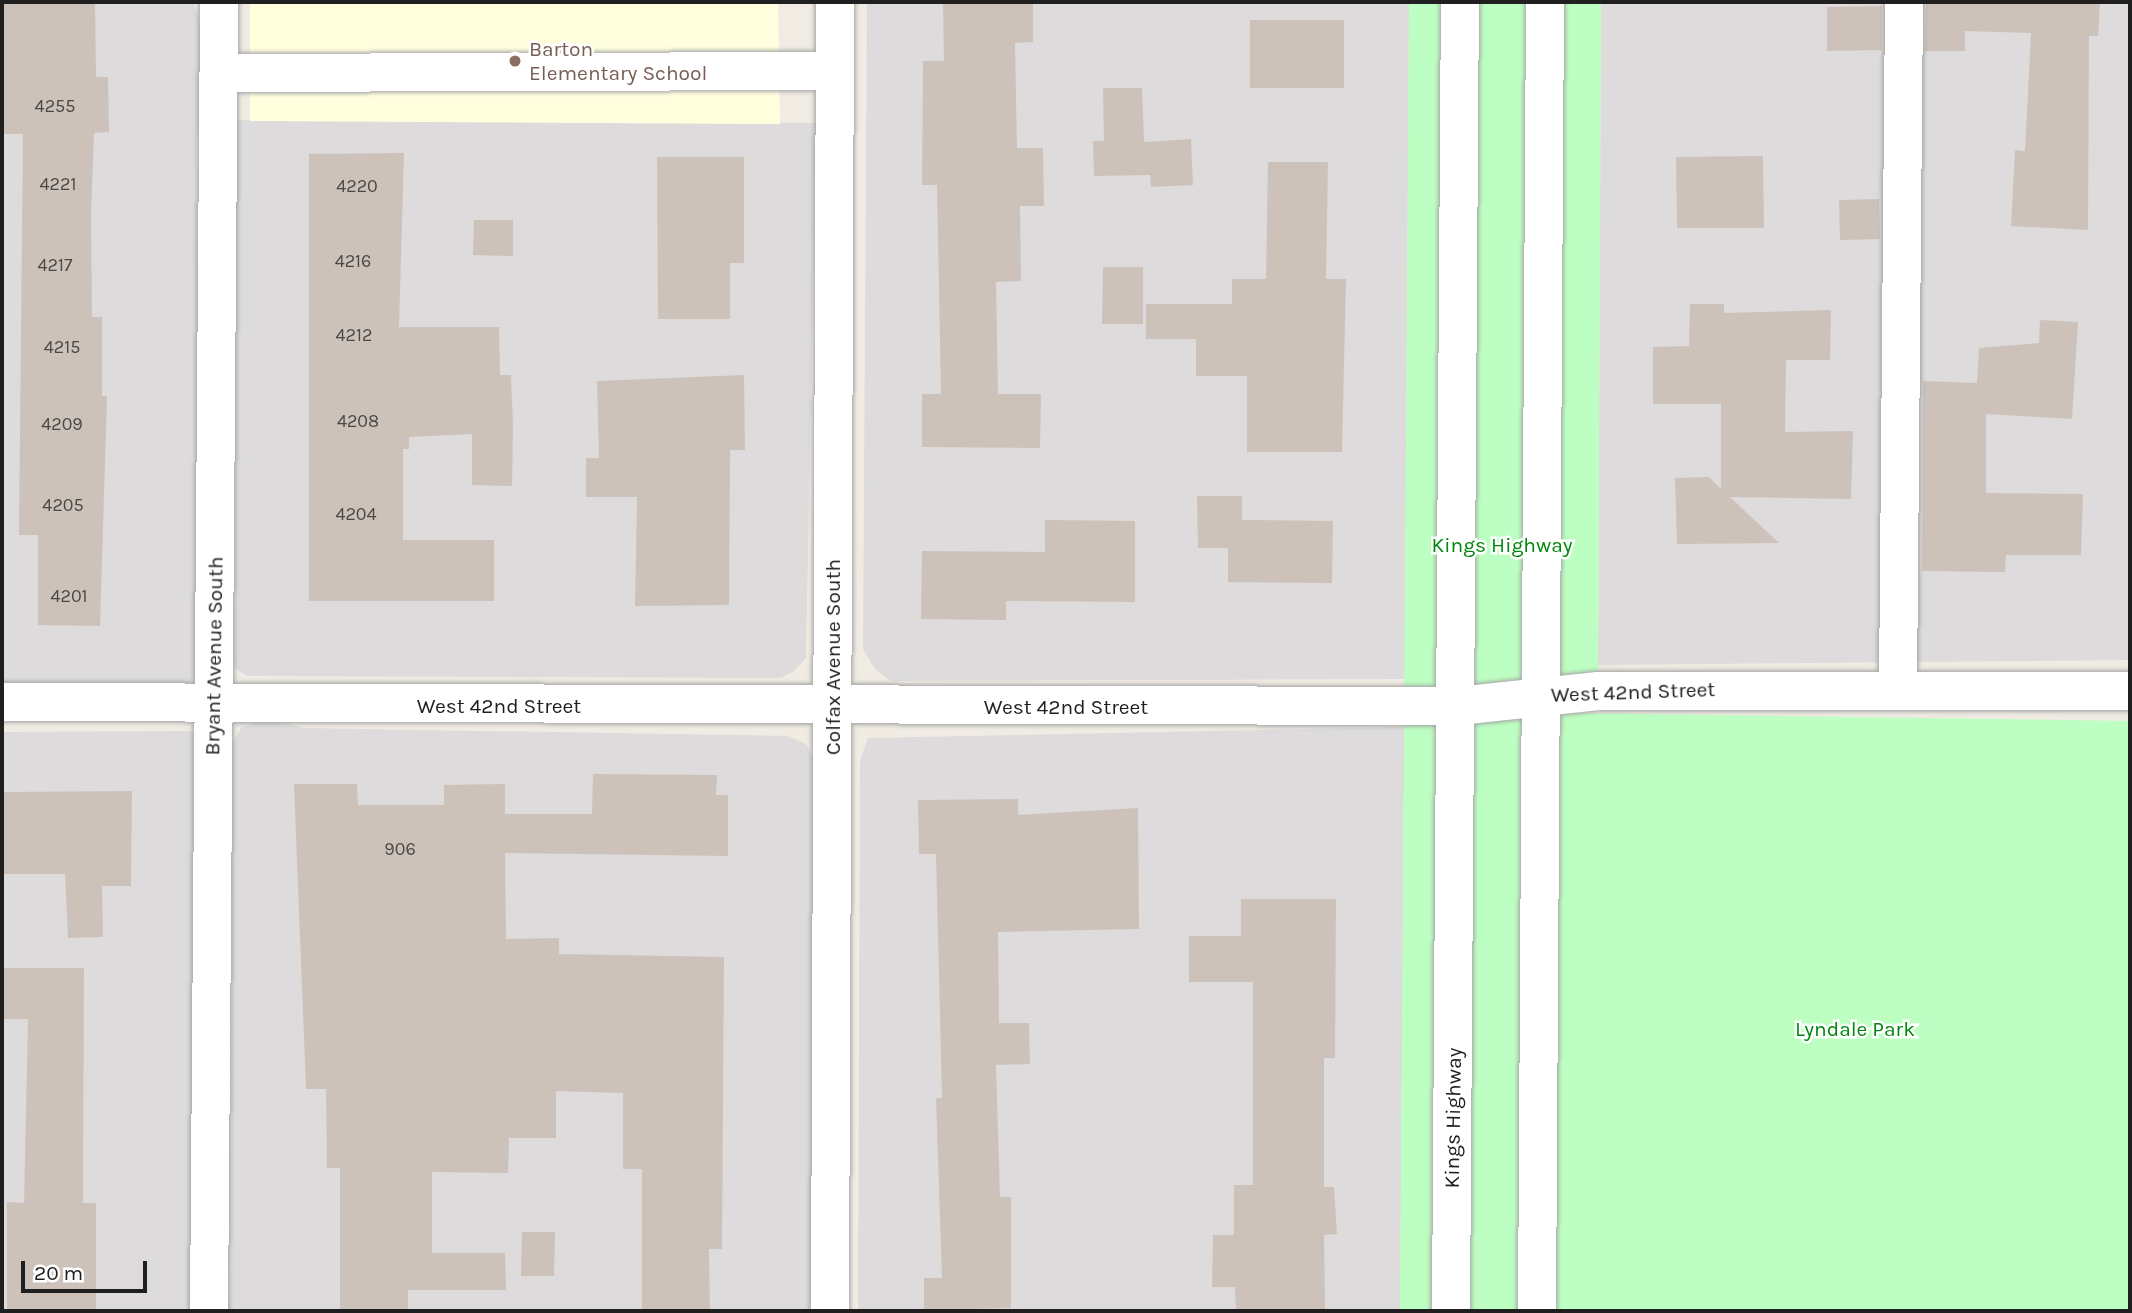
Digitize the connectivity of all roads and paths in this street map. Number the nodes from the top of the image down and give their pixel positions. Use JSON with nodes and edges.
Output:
{"nodes":[{"id":1,"x":219,"y":2,"type":"edge"},
{"id":2,"x":835,"y":2,"type":"edge"},
{"id":3,"x":1460,"y":2,"type":"edge"},
{"id":4,"x":1545,"y":2,"type":"edge"},
{"id":5,"x":1903,"y":2,"type":"edge"},
{"id":6,"x":834,"y":71,"type":"junction"},
{"id":7,"x":220,"y":73,"type":"junction"},
{"id":8,"x":1898,"y":687,"type":"junction"},
{"id":9,"x":2130,"y":691,"type":"edge"},
{"id":10,"x":1544,"y":694,"type":"junction"},
{"id":11,"x":2,"y":702,"type":"edge"},
{"id":12,"x":214,"y":704,"type":"junction"},
{"id":13,"x":1458,"y":706,"type":"junction"},
{"id":14,"x":833,"y":707,"type":"junction"},
{"id":15,"x":209,"y":1311,"type":"edge"},
{"id":16,"x":830,"y":1311,"type":"edge"},
{"id":17,"x":1451,"y":1311,"type":"edge"},
{"id":18,"x":1537,"y":1311,"type":"edge"}],
"edges":[{"from":1,"to":7,"type":"street","name":"Bryant Avenue South"},
{"from":2,"to":6,"type":"street","name":"Colfax Avenue South"},
{"from":3,"to":13,"type":"street","name":"Kings Highway"},
{"from":4,"to":10,"type":"street"},
{"from":5,"to":8,"type":"street"},
{"from":6,"to":7,"type":"street"},
{"from":6,"to":14,"type":"street","name":"Colfax Avenue South"},
{"from":7,"to":12,"type":"street","name":"Bryant Avenue South"},
{"from":8,"to":9,"type":"street","name":"West 42nd Street"},
{"from":8,"to":10,"type":"street","name":"West 42nd Street"},
{"from":10,"to":13,"type":"street","name":"West 42nd Street"},
{"from":10,"to":18,"type":"street"},
{"from":11,"to":12,"type":"street","name":"West 42nd Street"},
{"from":12,"to":14,"type":"street","name":"West 42nd Street"},
{"from":12,"to":15,"type":"street","name":"Bryant Avenue South"},
{"from":13,"to":14,"type":"street","name":"West 42nd Street"},
{"from":13,"to":17,"type":"street","name":"Kings Highway"},
{"from":14,"to":16,"type":"street","name":"Colfax Avenue South"}]}
